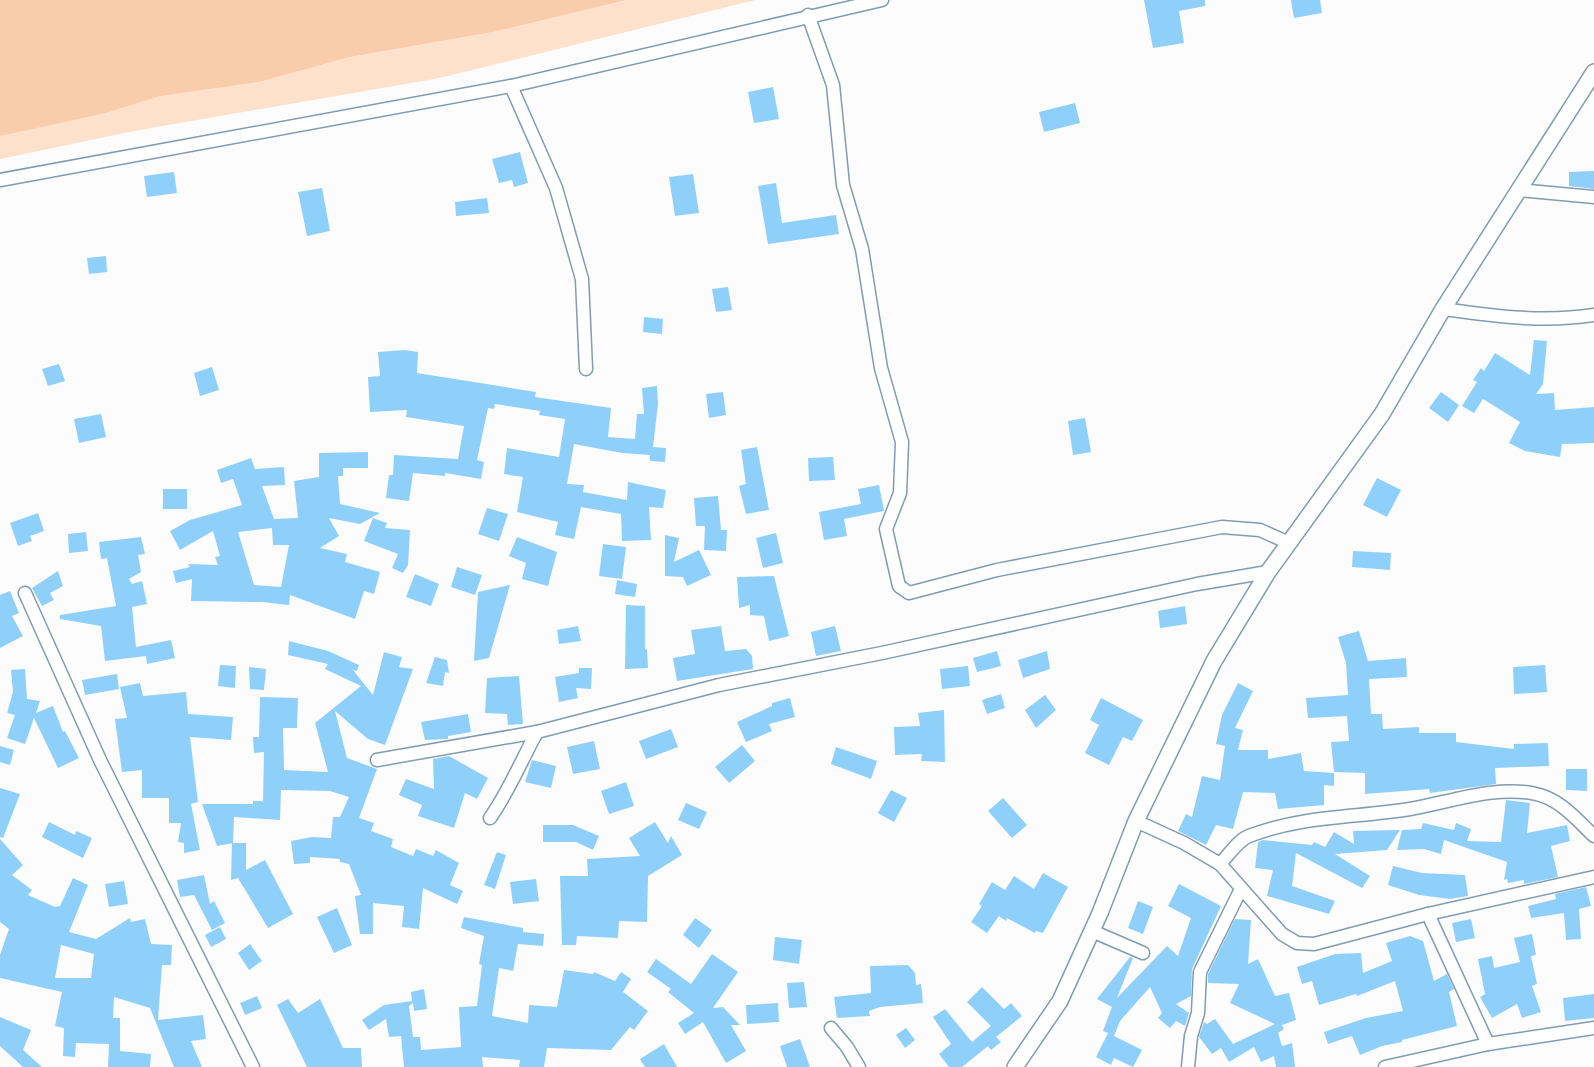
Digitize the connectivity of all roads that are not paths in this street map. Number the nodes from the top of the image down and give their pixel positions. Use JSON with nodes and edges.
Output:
{"nodes":[{"id":1,"x":882,"y":0,"type":"edge"},
{"id":2,"x":808,"y":15,"type":"junction"},
{"id":3,"x":1594,"y":72,"type":"edge"},
{"id":4,"x":511,"y":86,"type":"junction"},
{"id":5,"x":0,"y":180,"type":"edge"},
{"id":6,"x":1519,"y":190,"type":"junction"},
{"id":7,"x":1594,"y":197,"type":"edge"},
{"id":8,"x":1443,"y":309,"type":"junction"},
{"id":9,"x":1594,"y":315,"type":"edge"},
{"id":10,"x":586,"y":369,"type":"dead end"},
{"id":11,"x":1289,"y":543,"type":"junction"},
{"id":12,"x":1268,"y":572,"type":"junction"},
{"id":13,"x":25,"y":593,"type":"dead end"},
{"id":14,"x":537,"y":732,"type":"junction"},
{"id":15,"x":377,"y":760,"type":"dead end"},
{"id":16,"x":490,"y":818,"type":"dead end"},
{"id":17,"x":1136,"y":821,"type":"junction"},
{"id":18,"x":1594,"y":836,"type":"edge"},
{"id":19,"x":1220,"y":864,"type":"junction"},
{"id":20,"x":1594,"y":877,"type":"edge"},
{"id":21,"x":1241,"y":889,"type":"junction"},
{"id":22,"x":1428,"y":914,"type":"junction"},
{"id":23,"x":1092,"y":931,"type":"junction"},
{"id":24,"x":1143,"y":953,"type":"dead end"},
{"id":25,"x":831,"y":1028,"type":"dead end"},
{"id":26,"x":1594,"y":1028,"type":"edge"},
{"id":27,"x":1488,"y":1044,"type":"junction"},
{"id":28,"x":253,"y":1067,"type":"edge"},
{"id":29,"x":859,"y":1067,"type":"edge"},
{"id":30,"x":1015,"y":1067,"type":"edge"},
{"id":31,"x":1188,"y":1067,"type":"edge"},
{"id":32,"x":1385,"y":1067,"type":"edge"}],
"edges":[{"from":1,"to":2,"type":"street"},
{"from":2,"to":4,"type":"street"},
{"from":2,"to":11,"type":"street"},
{"from":3,"to":6,"type":"street"},
{"from":4,"to":5,"type":"street"},
{"from":4,"to":10,"type":"street"},
{"from":6,"to":7,"type":"street"},
{"from":6,"to":8,"type":"street"},
{"from":8,"to":9,"type":"street"},
{"from":8,"to":11,"type":"street"},
{"from":11,"to":12,"type":"street"},
{"from":12,"to":14,"type":"street"},
{"from":12,"to":17,"type":"street"},
{"from":13,"to":28,"type":"street"},
{"from":14,"to":15,"type":"street"},
{"from":14,"to":16,"type":"street"},
{"from":17,"to":19,"type":"street"},
{"from":17,"to":23,"type":"street"},
{"from":18,"to":19,"type":"street"},
{"from":19,"to":21,"type":"street"},
{"from":20,"to":22,"type":"street"},
{"from":21,"to":22,"type":"street"},
{"from":21,"to":31,"type":"street"},
{"from":22,"to":27,"type":"street"},
{"from":23,"to":24,"type":"street"},
{"from":23,"to":30,"type":"street"},
{"from":25,"to":29,"type":"street"},
{"from":26,"to":27,"type":"street"},
{"from":27,"to":32,"type":"street"}]}
